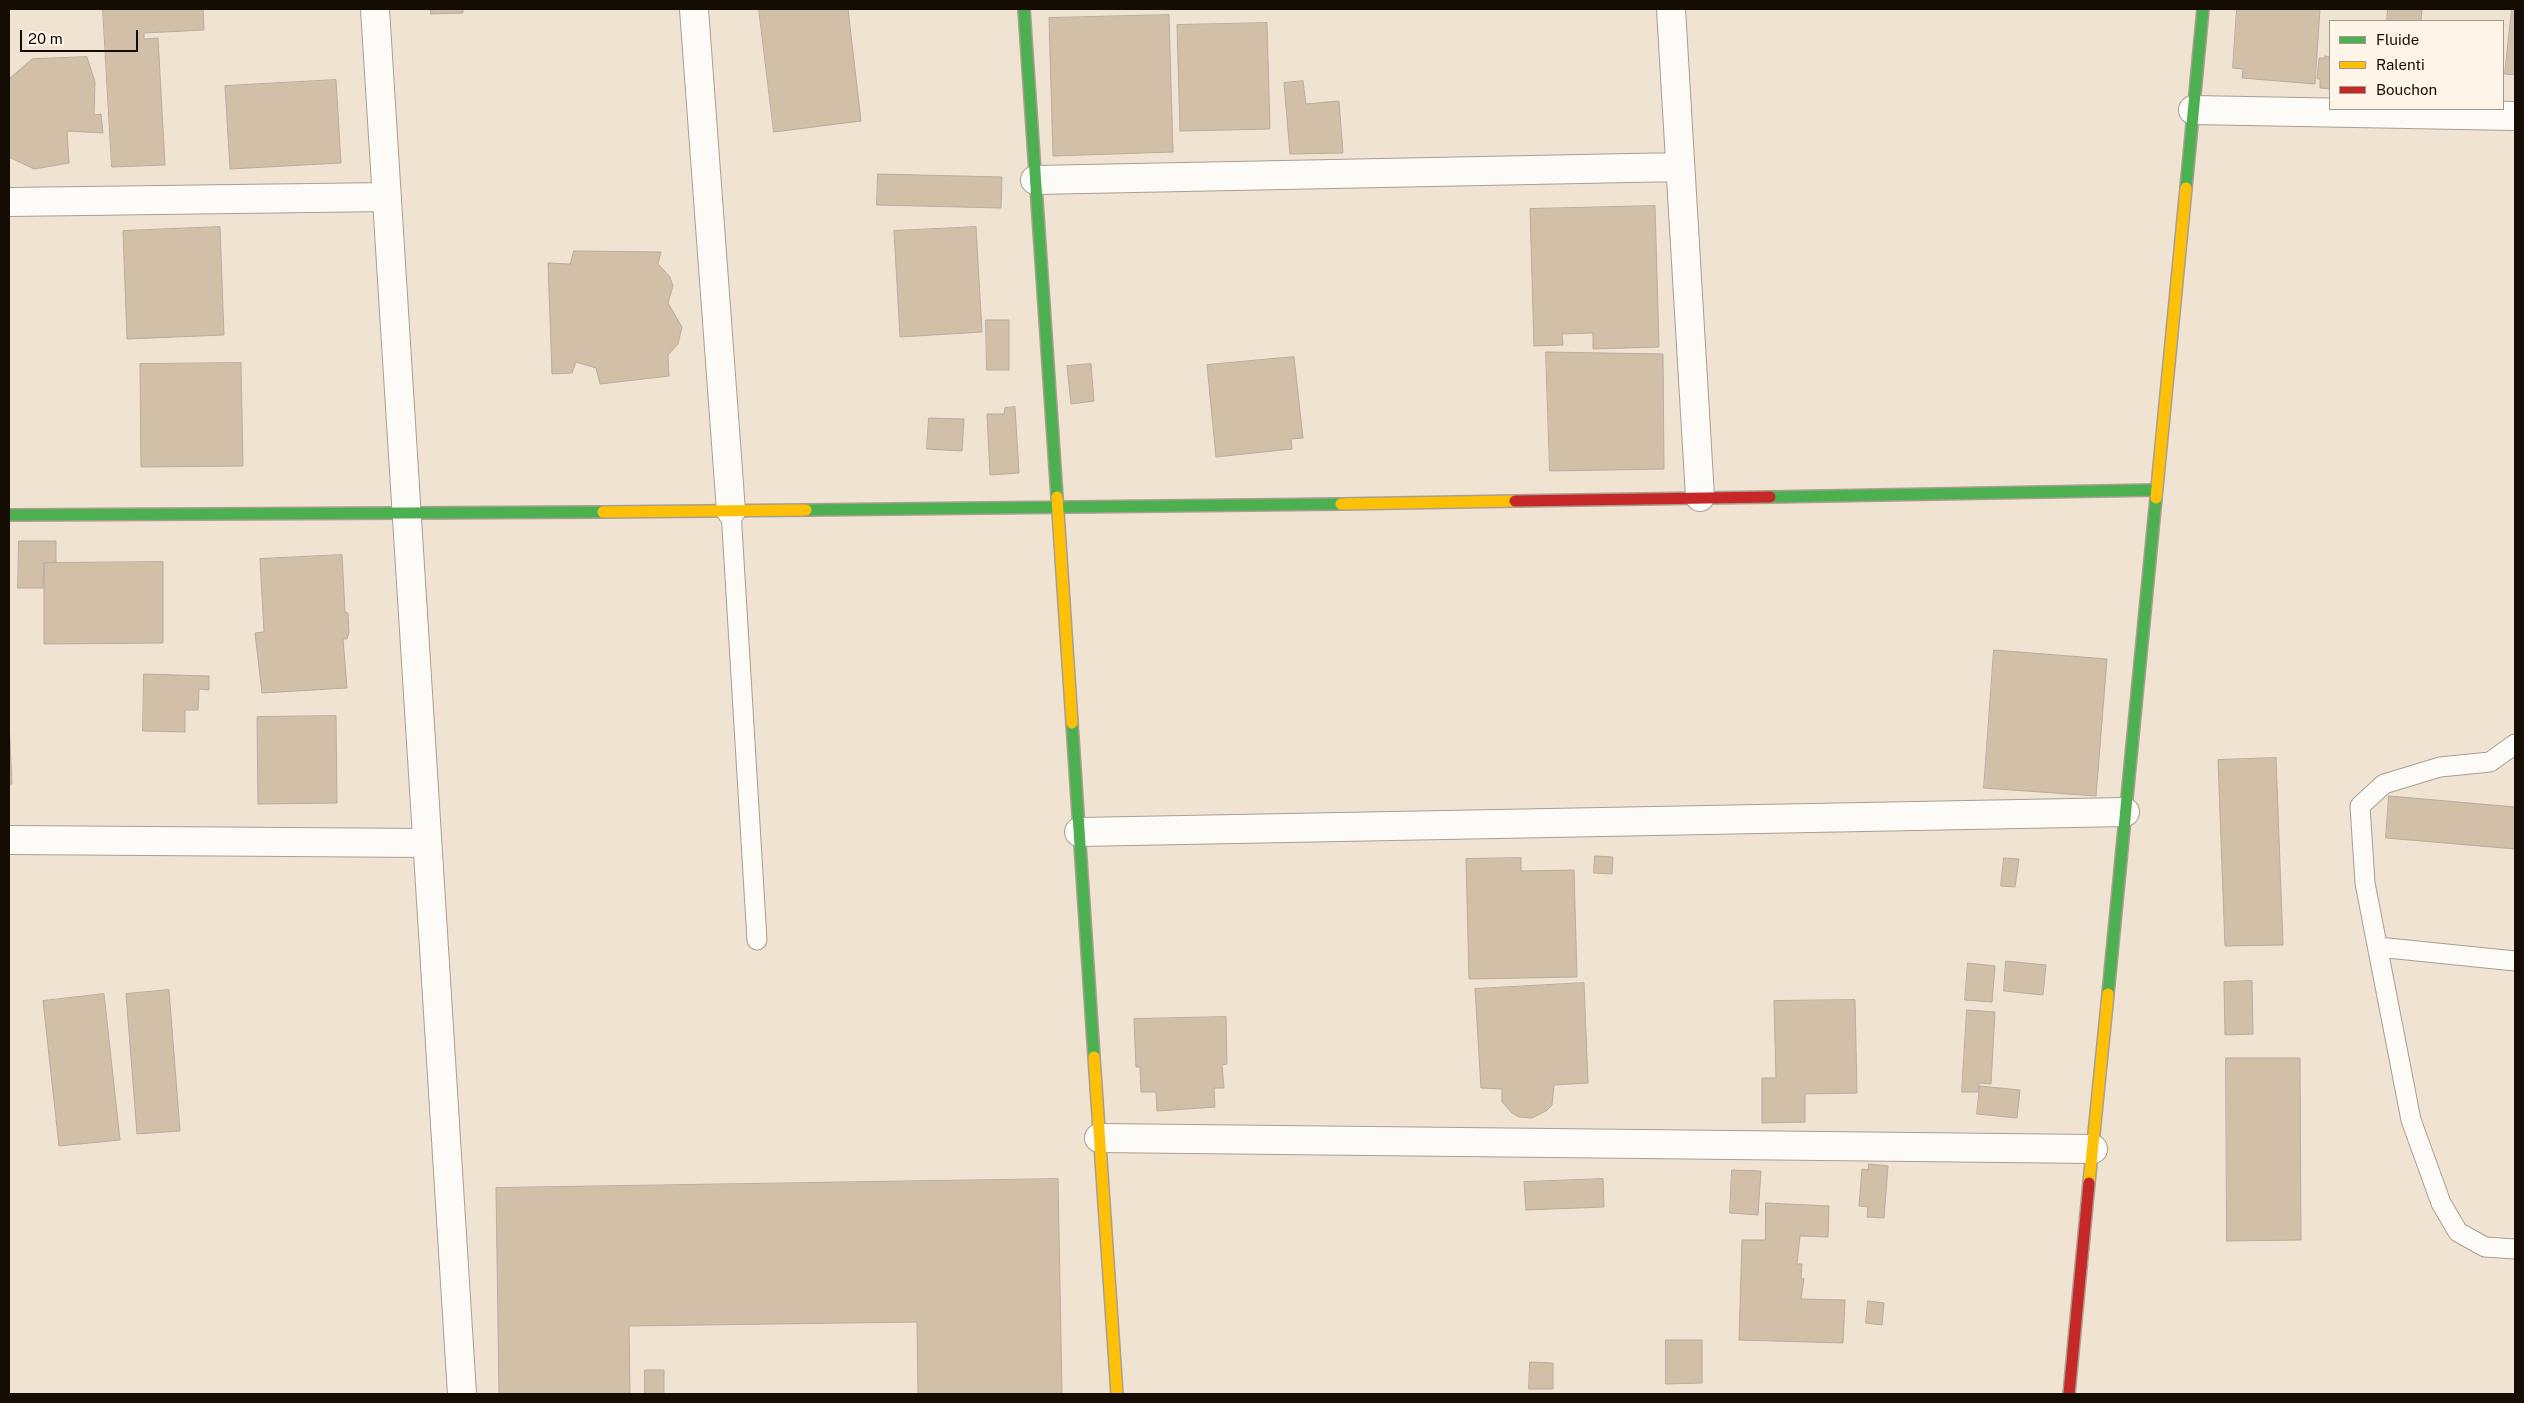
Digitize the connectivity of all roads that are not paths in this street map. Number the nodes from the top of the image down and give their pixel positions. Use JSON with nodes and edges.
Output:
{"nodes":[{"id":1,"x":375,"y":9,"type":"edge"},
{"id":2,"x":694,"y":9,"type":"edge"},
{"id":3,"x":1024,"y":9,"type":"edge"},
{"id":4,"x":1671,"y":9,"type":"edge"},
{"id":5,"x":2202,"y":9,"type":"edge"},
{"id":6,"x":2193,"y":110,"type":"junction"},
{"id":7,"x":2515,"y":116,"type":"edge"},
{"id":8,"x":1680,"y":167,"type":"junction"},
{"id":9,"x":1035,"y":180,"type":"junction"},
{"id":10,"x":386,"y":197,"type":"junction"},
{"id":11,"x":9,"y":202,"type":"edge"},
{"id":12,"x":2156,"y":490,"type":"junction"},
{"id":13,"x":1700,"y":497,"type":"junction"},
{"id":14,"x":1058,"y":509,"type":"junction"},
{"id":15,"x":731,"y":511,"type":"junction"},
{"id":16,"x":407,"y":512,"type":"junction"},
{"id":17,"x":9,"y":515,"type":"edge"},
{"id":18,"x":2515,"y":744,"type":"edge"},
{"id":19,"x":2125,"y":812,"type":"junction"},
{"id":20,"x":1079,"y":832,"type":"junction"},
{"id":21,"x":9,"y":840,"type":"edge"},
{"id":22,"x":426,"y":843,"type":"junction"},
{"id":23,"x":757,"y":940,"type":"dead end"},
{"id":24,"x":2378,"y":947,"type":"junction"},
{"id":25,"x":2515,"y":961,"type":"edge"},
{"id":26,"x":1099,"y":1138,"type":"junction"},
{"id":27,"x":2093,"y":1149,"type":"junction"},
{"id":28,"x":2515,"y":1249,"type":"edge"},
{"id":29,"x":462,"y":1394,"type":"edge"},
{"id":30,"x":1117,"y":1394,"type":"edge"},
{"id":31,"x":2069,"y":1394,"type":"edge"}],
"edges":[{"from":1,"to":10,"type":"street"},
{"from":2,"to":15,"type":"street"},
{"from":3,"to":9,"type":"street"},
{"from":4,"to":8,"type":"street"},
{"from":5,"to":6,"type":"street"},
{"from":6,"to":7,"type":"street"},
{"from":6,"to":12,"type":"street"},
{"from":8,"to":9,"type":"street"},
{"from":8,"to":13,"type":"street"},
{"from":9,"to":14,"type":"street"},
{"from":10,"to":11,"type":"street"},
{"from":10,"to":16,"type":"street"},
{"from":12,"to":13,"type":"street"},
{"from":12,"to":19,"type":"street"},
{"from":13,"to":14,"type":"street"},
{"from":14,"to":15,"type":"street"},
{"from":14,"to":20,"type":"street"},
{"from":15,"to":16,"type":"street"},
{"from":15,"to":23,"type":"lane"},
{"from":16,"to":17,"type":"street"},
{"from":16,"to":22,"type":"street"},
{"from":18,"to":24,"type":"lane"},
{"from":19,"to":20,"type":"street"},
{"from":19,"to":27,"type":"street"},
{"from":20,"to":26,"type":"street"},
{"from":21,"to":22,"type":"street"},
{"from":22,"to":29,"type":"street"},
{"from":24,"to":25,"type":"lane"},
{"from":24,"to":28,"type":"lane"},
{"from":26,"to":27,"type":"street"},
{"from":26,"to":30,"type":"street"},
{"from":27,"to":31,"type":"street"}]}
